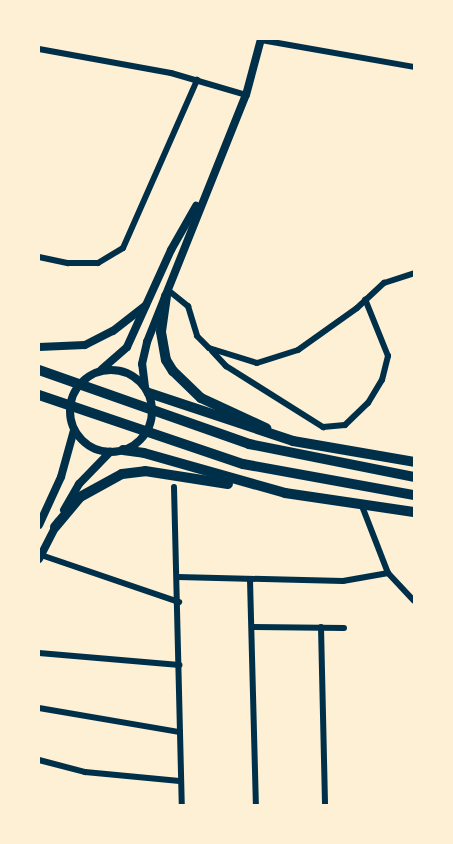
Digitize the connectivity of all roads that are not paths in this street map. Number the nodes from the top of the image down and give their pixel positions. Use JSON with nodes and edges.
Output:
{"nodes":[{"id":1,"x":261,"y":39,"type":"edge"},
{"id":2,"x":39,"y":49,"type":"edge"},
{"id":3,"x":414,"y":67,"type":"edge"},
{"id":4,"x":197,"y":80,"type":"junction"},
{"id":5,"x":246,"y":95,"type":"junction"},
{"id":6,"x":205,"y":190,"type":"junction"},
{"id":7,"x":39,"y":257,"type":"edge"},
{"id":8,"x":414,"y":273,"type":"edge"},
{"id":9,"x":167,"y":293,"type":"junction"},
{"id":10,"x":365,"y":299,"type":"junction"},
{"id":11,"x":146,"y":305,"type":"junction"},
{"id":12,"x":39,"y":347,"type":"edge"},
{"id":13,"x":209,"y":348,"type":"junction"},
{"id":14,"x":40,"y":370,"type":"edge"},
{"id":15,"x":99,"y":371,"type":"junction"},
{"id":16,"x":147,"y":390,"type":"junction"},
{"id":17,"x":39,"y":394,"type":"edge"},
{"id":18,"x":75,"y":430,"type":"junction"},
{"id":19,"x":317,"y":446,"type":"junction"},
{"id":20,"x":123,"y":450,"type":"junction"},
{"id":21,"x":110,"y":452,"type":"junction"},
{"id":22,"x":414,"y":462,"type":"edge"},
{"id":23,"x":414,"y":477,"type":"edge"},
{"id":24,"x":174,"y":487,"type":"dead end"},
{"id":25,"x":285,"y":493,"type":"junction"},
{"id":26,"x":414,"y":495,"type":"edge"},
{"id":27,"x":362,"y":506,"type":"junction"},
{"id":28,"x":414,"y":512,"type":"edge"},
{"id":29,"x":39,"y":525,"type":"edge"},
{"id":30,"x":55,"y":527,"type":"junction"},
{"id":31,"x":40,"y":557,"type":"edge"},
{"id":32,"x":388,"y":573,"type":"junction"},
{"id":33,"x":178,"y":577,"type":"junction"},
{"id":34,"x":250,"y":580,"type":"junction"},
{"id":35,"x":414,"y":601,"type":"edge"},
{"id":36,"x":178,"y":602,"type":"junction"},
{"id":37,"x":252,"y":627,"type":"junction"},
{"id":38,"x":321,"y":627,"type":"junction"},
{"id":39,"x":344,"y":628,"type":"dead end"},
{"id":40,"x":39,"y":653,"type":"edge"},
{"id":41,"x":179,"y":665,"type":"junction"},
{"id":42,"x":39,"y":708,"type":"edge"},
{"id":43,"x":180,"y":732,"type":"junction"},
{"id":44,"x":39,"y":760,"type":"edge"},
{"id":45,"x":180,"y":781,"type":"junction"},
{"id":46,"x":182,"y":805,"type":"edge"},
{"id":47,"x":256,"y":805,"type":"edge"},
{"id":48,"x":325,"y":805,"type":"edge"}],
"edges":[{"from":1,"to":3,"type":"street"},
{"from":1,"to":5,"type":"main road"},
{"from":2,"to":4,"type":"street"},
{"from":4,"to":5,"type":"street"},
{"from":4,"to":7,"type":"street"},
{"from":5,"to":6,"type":"main road"},
{"from":6,"to":9,"type":"main road"},
{"from":6,"to":11,"type":"main road"},
{"from":8,"to":10,"type":"street"},
{"from":9,"to":13,"type":"street"},
{"from":9,"to":16,"type":"main road"},
{"from":9,"to":19,"type":"highway"},
{"from":10,"to":13,"type":"street"},
{"from":10,"to":13,"type":"street"},
{"from":11,"to":12,"type":"street"},
{"from":11,"to":15,"type":"main road"},
{"from":14,"to":23,"type":"highway"},
{"from":15,"to":16,"type":"main road"},
{"from":15,"to":18,"type":"main road"},
{"from":16,"to":19,"type":"highway"},
{"from":16,"to":20,"type":"main road"},
{"from":17,"to":26,"type":"highway"},
{"from":18,"to":21,"type":"main road"},
{"from":18,"to":29,"type":"main road"},
{"from":19,"to":22,"type":"highway"},
{"from":20,"to":21,"type":"main road"},
{"from":20,"to":25,"type":"highway"},
{"from":21,"to":30,"type":"main road"},
{"from":24,"to":33,"type":"street"},
{"from":25,"to":27,"type":"highway"},
{"from":25,"to":30,"type":"highway"},
{"from":27,"to":28,"type":"highway"},
{"from":27,"to":32,"type":"street"},
{"from":30,"to":31,"type":"main road"},
{"from":31,"to":36,"type":"street"},
{"from":32,"to":34,"type":"street"},
{"from":32,"to":35,"type":"street"},
{"from":33,"to":34,"type":"street"},
{"from":33,"to":36,"type":"street"},
{"from":34,"to":37,"type":"street"},
{"from":36,"to":41,"type":"street"},
{"from":37,"to":38,"type":"street"},
{"from":37,"to":47,"type":"street"},
{"from":38,"to":39,"type":"street"},
{"from":38,"to":48,"type":"street"},
{"from":40,"to":41,"type":"street"},
{"from":41,"to":43,"type":"street"},
{"from":42,"to":43,"type":"street"},
{"from":43,"to":45,"type":"street"},
{"from":44,"to":45,"type":"street"},
{"from":45,"to":46,"type":"street"}]}
